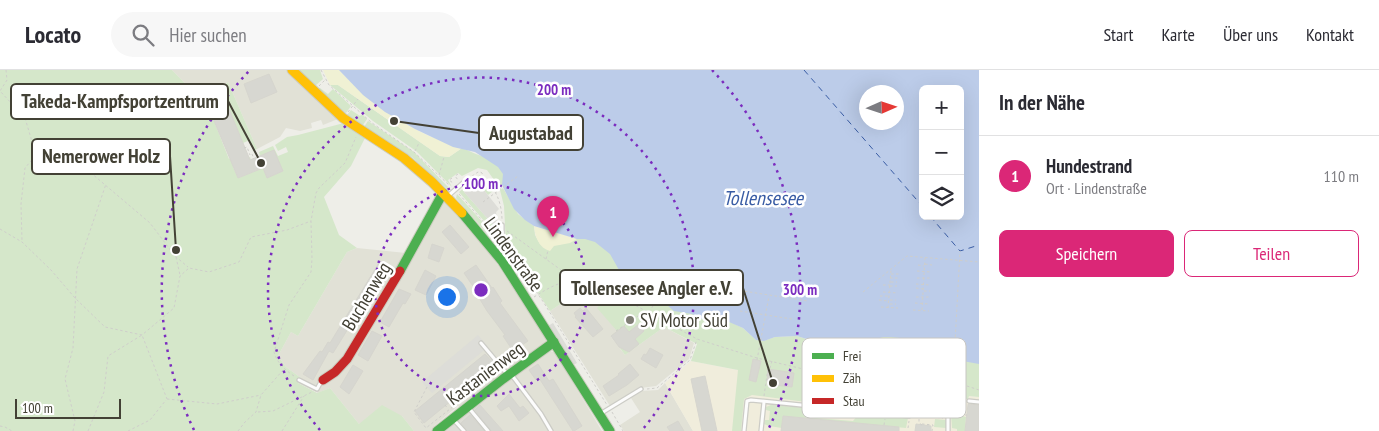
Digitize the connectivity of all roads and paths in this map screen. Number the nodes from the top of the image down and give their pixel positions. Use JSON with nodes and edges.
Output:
{"nodes":[{"id":1,"x":6,"y":70,"type":"edge"},
{"id":2,"x":292,"y":70,"type":"edge"},
{"id":3,"x":321,"y":70,"type":"edge"},
{"id":4,"x":358,"y":99,"type":"dead end"},
{"id":5,"x":353,"y":106,"type":"junction"},
{"id":6,"x":360,"y":130,"type":"junction"},
{"id":7,"x":419,"y":143,"type":"dead end"},
{"id":8,"x":244,"y":148,"type":"dead end"},
{"id":9,"x":414,"y":152,"type":"junction"},
{"id":10,"x":36,"y":155,"type":"junction"},
{"id":11,"x":444,"y":157,"type":"dead end"},
{"id":12,"x":254,"y":158,"type":"dead end"},
{"id":13,"x":458,"y":174,"type":"dead end"},
{"id":14,"x":438,"y":175,"type":"junction"},
{"id":15,"x":518,"y":176,"type":"dead end"},
{"id":16,"x":452,"y":178,"type":"dead end"},
{"id":17,"x":463,"y":183,"type":"junction"},
{"id":18,"x":106,"y":184,"type":"junction"},
{"id":19,"x":458,"y":187,"type":"junction"},
{"id":20,"x":495,"y":191,"type":"junction"},
{"id":21,"x":448,"y":193,"type":"junction"},
{"id":22,"x":483,"y":202,"type":"dead end"},
{"id":23,"x":311,"y":221,"type":"junction"},
{"id":24,"x":502,"y":225,"type":"junction"},
{"id":25,"x":0,"y":229,"type":"edge"},
{"id":26,"x":22,"y":242,"type":"junction"},
{"id":27,"x":548,"y":250,"type":"dead end"},
{"id":28,"x":495,"y":251,"type":"junction"},
{"id":29,"x":960,"y":251,"type":"dead end"},
{"id":30,"x":175,"y":256,"type":"junction"},
{"id":31,"x":925,"y":258,"type":"junction"},
{"id":32,"x":546,"y":259,"type":"junction"},
{"id":33,"x":960,"y":260,"type":"junction"},
{"id":34,"x":979,"y":262,"type":"edge"},
{"id":35,"x":918,"y":265,"type":"dead end"},
{"id":36,"x":925,"y":265,"type":"junction"},
{"id":37,"x":932,"y":265,"type":"dead end"},
{"id":38,"x":190,"y":268,"type":"junction"},
{"id":39,"x":891,"y":269,"type":"junction"},
{"id":40,"x":917,"y":271,"type":"dead end"},
{"id":41,"x":924,"y":272,"type":"junction"},
{"id":42,"x":931,"y":272,"type":"dead end"},
{"id":43,"x":891,"y":274,"type":"junction"},
{"id":44,"x":900,"y":274,"type":"dead end"},
{"id":45,"x":180,"y":276,"type":"junction"},
{"id":46,"x":890,"y":278,"type":"junction"},
{"id":47,"x":900,"y":278,"type":"dead end"},
{"id":48,"x":917,"y":278,"type":"dead end"},
{"id":49,"x":924,"y":278,"type":"junction"},
{"id":50,"x":931,"y":278,"type":"dead end"},
{"id":51,"x":579,"y":279,"type":"junction"},
{"id":52,"x":890,"y":282,"type":"junction"},
{"id":53,"x":897,"y":282,"type":"dead end"},
{"id":54,"x":916,"y":284,"type":"dead end"},
{"id":55,"x":924,"y":284,"type":"junction"},
{"id":56,"x":883,"y":285,"type":"dead end"},
{"id":57,"x":930,"y":285,"type":"dead end"},
{"id":58,"x":890,"y":286,"type":"junction"},
{"id":59,"x":897,"y":286,"type":"dead end"},
{"id":60,"x":665,"y":288,"type":"dead end"},
{"id":61,"x":916,"y":288,"type":"dead end"},
{"id":62,"x":730,"y":289,"type":"dead end"},
{"id":63,"x":923,"y":290,"type":"junction"},
{"id":64,"x":930,"y":291,"type":"dead end"},
{"id":65,"x":862,"y":292,"type":"dead end"},
{"id":66,"x":882,"y":292,"type":"dead end"},
{"id":67,"x":898,"y":293,"type":"dead end"},
{"id":68,"x":769,"y":295,"type":"junction"},
{"id":69,"x":880,"y":296,"type":"dead end"},
{"id":70,"x":889,"y":296,"type":"junction"},
{"id":71,"x":916,"y":297,"type":"dead end"},
{"id":72,"x":923,"y":297,"type":"junction"},
{"id":73,"x":930,"y":297,"type":"dead end"},
{"id":74,"x":75,"y":298,"type":"junction"},
{"id":75,"x":879,"y":300,"type":"dead end"},
{"id":76,"x":889,"y":300,"type":"junction"},
{"id":77,"x":896,"y":300,"type":"dead end"},
{"id":78,"x":808,"y":301,"type":"dead end"},
{"id":79,"x":915,"y":303,"type":"dead end"},
{"id":80,"x":889,"y":304,"type":"junction"},
{"id":81,"x":896,"y":304,"type":"dead end"},
{"id":82,"x":922,"y":304,"type":"junction"},
{"id":83,"x":929,"y":304,"type":"dead end"},
{"id":84,"x":881,"y":308,"type":"dead end"},
{"id":85,"x":888,"y":308,"type":"junction"},
{"id":86,"x":898,"y":308,"type":"dead end"},
{"id":87,"x":643,"y":310,"type":"junction"},
{"id":88,"x":913,"y":310,"type":"dead end"},
{"id":89,"x":922,"y":310,"type":"junction"},
{"id":90,"x":740,"y":311,"type":"dead end"},
{"id":91,"x":929,"y":311,"type":"dead end"},
{"id":92,"x":648,"y":313,"type":"junction"},
{"id":93,"x":766,"y":315,"type":"junction"},
{"id":94,"x":792,"y":319,"type":"dead end"},
{"id":95,"x":616,"y":331,"type":"dead end"},
{"id":96,"x":142,"y":335,"type":"junction"},
{"id":97,"x":955,"y":338,"type":"edge"},
{"id":98,"x":697,"y":339,"type":"junction"},
{"id":99,"x":554,"y":342,"type":"junction"},
{"id":100,"x":481,"y":343,"type":"dead end"},
{"id":101,"x":757,"y":359,"type":"junction"},
{"id":102,"x":772,"y":361,"type":"junction"},
{"id":103,"x":502,"y":368,"type":"junction"},
{"id":104,"x":802,"y":368,"type":"edge"},
{"id":105,"x":284,"y":369,"type":"junction"},
{"id":106,"x":509,"y":374,"type":"junction"},
{"id":107,"x":298,"y":380,"type":"joint"},
{"id":108,"x":323,"y":380,"type":"joint"},
{"id":109,"x":475,"y":381,"type":"dead end"},
{"id":110,"x":966,"y":385,"type":"edge"},
{"id":111,"x":479,"y":386,"type":"junction"},
{"id":112,"x":427,"y":387,"type":"dead end"},
{"id":113,"x":317,"y":389,"type":"junction"},
{"id":114,"x":641,"y":389,"type":"joint"},
{"id":115,"x":979,"y":390,"type":"edge"},
{"id":116,"x":260,"y":395,"type":"junction"},
{"id":117,"x":304,"y":396,"type":"junction"},
{"id":118,"x":167,"y":399,"type":"junction"},
{"id":119,"x":969,"y":401,"type":"dead end"},
{"id":120,"x":764,"y":402,"type":"junction"},
{"id":121,"x":979,"y":402,"type":"edge"},
{"id":122,"x":802,"y":405,"type":"edge"},
{"id":123,"x":445,"y":406,"type":"dead end"},
{"id":124,"x":468,"y":406,"type":"junction"},
{"id":125,"x":610,"y":409,"type":"junction"},
{"id":126,"x":256,"y":412,"type":"junction"},
{"id":127,"x":451,"y":414,"type":"junction"},
{"id":128,"x":600,"y":415,"type":"junction"},
{"id":129,"x":920,"y":418,"type":"edge"},
{"id":130,"x":948,"y":418,"type":"edge"},
{"id":131,"x":0,"y":426,"type":"edge"},
{"id":132,"x":12,"y":431,"type":"edge"},
{"id":133,"x":73,"y":431,"type":"edge"},
{"id":134,"x":88,"y":431,"type":"edge"},
{"id":135,"x":128,"y":431,"type":"edge"},
{"id":136,"x":238,"y":431,"type":"edge"},
{"id":137,"x":282,"y":431,"type":"edge"},
{"id":138,"x":438,"y":431,"type":"edge"},
{"id":139,"x":464,"y":431,"type":"edge"},
{"id":140,"x":488,"y":431,"type":"edge"},
{"id":141,"x":551,"y":431,"type":"edge"},
{"id":142,"x":610,"y":431,"type":"edge"},
{"id":143,"x":623,"y":431,"type":"edge"},
{"id":144,"x":744,"y":431,"type":"edge"},
{"id":145,"x":761,"y":431,"type":"edge"},
{"id":146,"x":932,"y":431,"type":"edge"},
{"id":147,"x":948,"y":431,"type":"edge"}],
"edges":[{"from":1,"to":10,"type":"path"},
{"from":2,"to":6,"type":"street","name":"Lindenstraße"},
{"from":3,"to":5,"type":"path"},
{"from":4,"to":5,"type":"path"},
{"from":5,"to":9,"type":"path"},
{"from":6,"to":21,"type":"street","name":"Lindenstraße"},
{"from":6,"to":23,"type":"path"},
{"from":7,"to":9,"type":"path"},
{"from":8,"to":12,"type":"path"},
{"from":9,"to":14,"type":"path"},
{"from":10,"to":18,"type":"path"},
{"from":10,"to":26,"type":"path"},
{"from":11,"to":14,"type":"path"},
{"from":13,"to":17,"type":"path"},
{"from":14,"to":21,"type":"path"},
{"from":15,"to":20,"type":"path"},
{"from":16,"to":19,"type":"path"},
{"from":17,"to":19,"type":"lane"},
{"from":17,"to":20,"type":"path"},
{"from":18,"to":30,"type":"path"},
{"from":18,"to":74,"type":"path"},
{"from":19,"to":21,"type":"lane"},
{"from":20,"to":22,"type":"path"},
{"from":20,"to":24,"type":"path"},
{"from":21,"to":28,"type":"street","name":"Lindenstraße"},
{"from":21,"to":108,"type":"street","name":"Buchenweg"},
{"from":23,"to":38,"type":"path"},
{"from":23,"to":105,"type":"path"},
{"from":24,"to":28,"type":"lane"},
{"from":24,"to":32,"type":"path"},
{"from":25,"to":26,"type":"path"},
{"from":26,"to":74,"type":"path"},
{"from":27,"to":32,"type":"path"},
{"from":28,"to":99,"type":"street","name":"Lindenstraße"},
{"from":29,"to":33,"type":"path","bridge":true},
{"from":30,"to":38,"type":"path"},
{"from":30,"to":45,"type":"path"},
{"from":31,"to":33,"type":"path"},
{"from":31,"to":36,"type":"path"},
{"from":31,"to":39,"type":"path"},
{"from":32,"to":51,"type":"path"},
{"from":33,"to":34,"type":"path"},
{"from":33,"to":97,"type":"path","bridge":true},
{"from":35,"to":36,"type":"path"},
{"from":36,"to":37,"type":"path"},
{"from":36,"to":41,"type":"path"},
{"from":38,"to":45,"type":"path"},
{"from":39,"to":43,"type":"path"},
{"from":39,"to":65,"type":"path"},
{"from":40,"to":41,"type":"path"},
{"from":41,"to":42,"type":"path"},
{"from":41,"to":49,"type":"path"},
{"from":43,"to":44,"type":"path"},
{"from":43,"to":46,"type":"path"},
{"from":45,"to":96,"type":"path"},
{"from":46,"to":47,"type":"path"},
{"from":46,"to":52,"type":"path"},
{"from":48,"to":49,"type":"path"},
{"from":49,"to":50,"type":"path"},
{"from":49,"to":55,"type":"path"},
{"from":51,"to":87,"type":"path"},
{"from":51,"to":125,"type":"path"},
{"from":52,"to":53,"type":"path"},
{"from":52,"to":58,"type":"path"},
{"from":54,"to":55,"type":"path"},
{"from":55,"to":57,"type":"path"},
{"from":55,"to":63,"type":"path"},
{"from":56,"to":58,"type":"path"},
{"from":58,"to":59,"type":"path"},
{"from":58,"to":70,"type":"path"},
{"from":60,"to":92,"type":"path"},
{"from":61,"to":63,"type":"path"},
{"from":62,"to":68,"type":"path"},
{"from":63,"to":64,"type":"path"},
{"from":63,"to":72,"type":"path"},
{"from":66,"to":67,"type":"path"},
{"from":68,"to":78,"type":"path"},
{"from":68,"to":93,"type":"path"},
{"from":69,"to":70,"type":"path"},
{"from":70,"to":76,"type":"path"},
{"from":71,"to":72,"type":"path"},
{"from":72,"to":73,"type":"path"},
{"from":72,"to":82,"type":"path"},
{"from":74,"to":96,"type":"path"},
{"from":74,"to":133,"type":"path"},
{"from":75,"to":76,"type":"path"},
{"from":76,"to":77,"type":"path"},
{"from":76,"to":80,"type":"path"},
{"from":79,"to":82,"type":"path"},
{"from":80,"to":81,"type":"path"},
{"from":80,"to":85,"type":"path"},
{"from":82,"to":83,"type":"path"},
{"from":82,"to":89,"type":"path"},
{"from":84,"to":85,"type":"path"},
{"from":85,"to":86,"type":"path"},
{"from":87,"to":92,"type":"path"},
{"from":87,"to":95,"type":"path"},
{"from":88,"to":89,"type":"path"},
{"from":89,"to":91,"type":"path"},
{"from":90,"to":93,"type":"path"},
{"from":92,"to":98,"type":"path"},
{"from":93,"to":94,"type":"path"},
{"from":93,"to":101,"type":"path"},
{"from":96,"to":118,"type":"path"},
{"from":96,"to":134,"type":"path"},
{"from":98,"to":101,"type":"path"},
{"from":98,"to":114,"type":"path"},
{"from":99,"to":106,"type":"street","name":"Kastanienweg"},
{"from":99,"to":128,"type":"street","name":"Lindenstraße"},
{"from":100,"to":103,"type":"lane"},
{"from":101,"to":102,"type":"path"},
{"from":102,"to":104,"type":"path"},
{"from":102,"to":120,"type":"path"},
{"from":103,"to":106,"type":"lane"},
{"from":103,"to":111,"type":"path"},
{"from":105,"to":107,"type":"path"},
{"from":105,"to":116,"type":"path"},
{"from":106,"to":124,"type":"street","name":"Kastanienweg"},
{"from":106,"to":141,"type":"lane"},
{"from":107,"to":113,"type":"lane"},
{"from":108,"to":113,"type":"lane","name":"Buchenweg"},
{"from":109,"to":111,"type":"path"},
{"from":110,"to":115,"type":"path"},
{"from":111,"to":127,"type":"path"},
{"from":112,"to":127,"type":"path"},
{"from":113,"to":117,"type":"path"},
{"from":114,"to":125,"type":"lane"},
{"from":116,"to":118,"type":"path"},
{"from":116,"to":126,"type":"path"},
{"from":117,"to":126,"type":"path"},
{"from":117,"to":137,"type":"path"},
{"from":118,"to":135,"type":"path"},
{"from":119,"to":121,"type":"lane"},
{"from":120,"to":122,"type":"lane"},
{"from":120,"to":144,"type":"lane"},
{"from":120,"to":145,"type":"lane"},
{"from":123,"to":127,"type":"path"},
{"from":124,"to":127,"type":"street","name":"Kastanienweg"},
{"from":124,"to":140,"type":"lane"},
{"from":125,"to":128,"type":"lane"},
{"from":125,"to":143,"type":"path"},
{"from":126,"to":136,"type":"path"},
{"from":127,"to":138,"type":"street","name":"Kastanienweg"},
{"from":127,"to":139,"type":"lane"},
{"from":128,"to":142,"type":"street","name":"Lindenstraße"},
{"from":129,"to":146,"type":"path"},
{"from":130,"to":147,"type":"lane"},
{"from":131,"to":132,"type":"path"}]}
